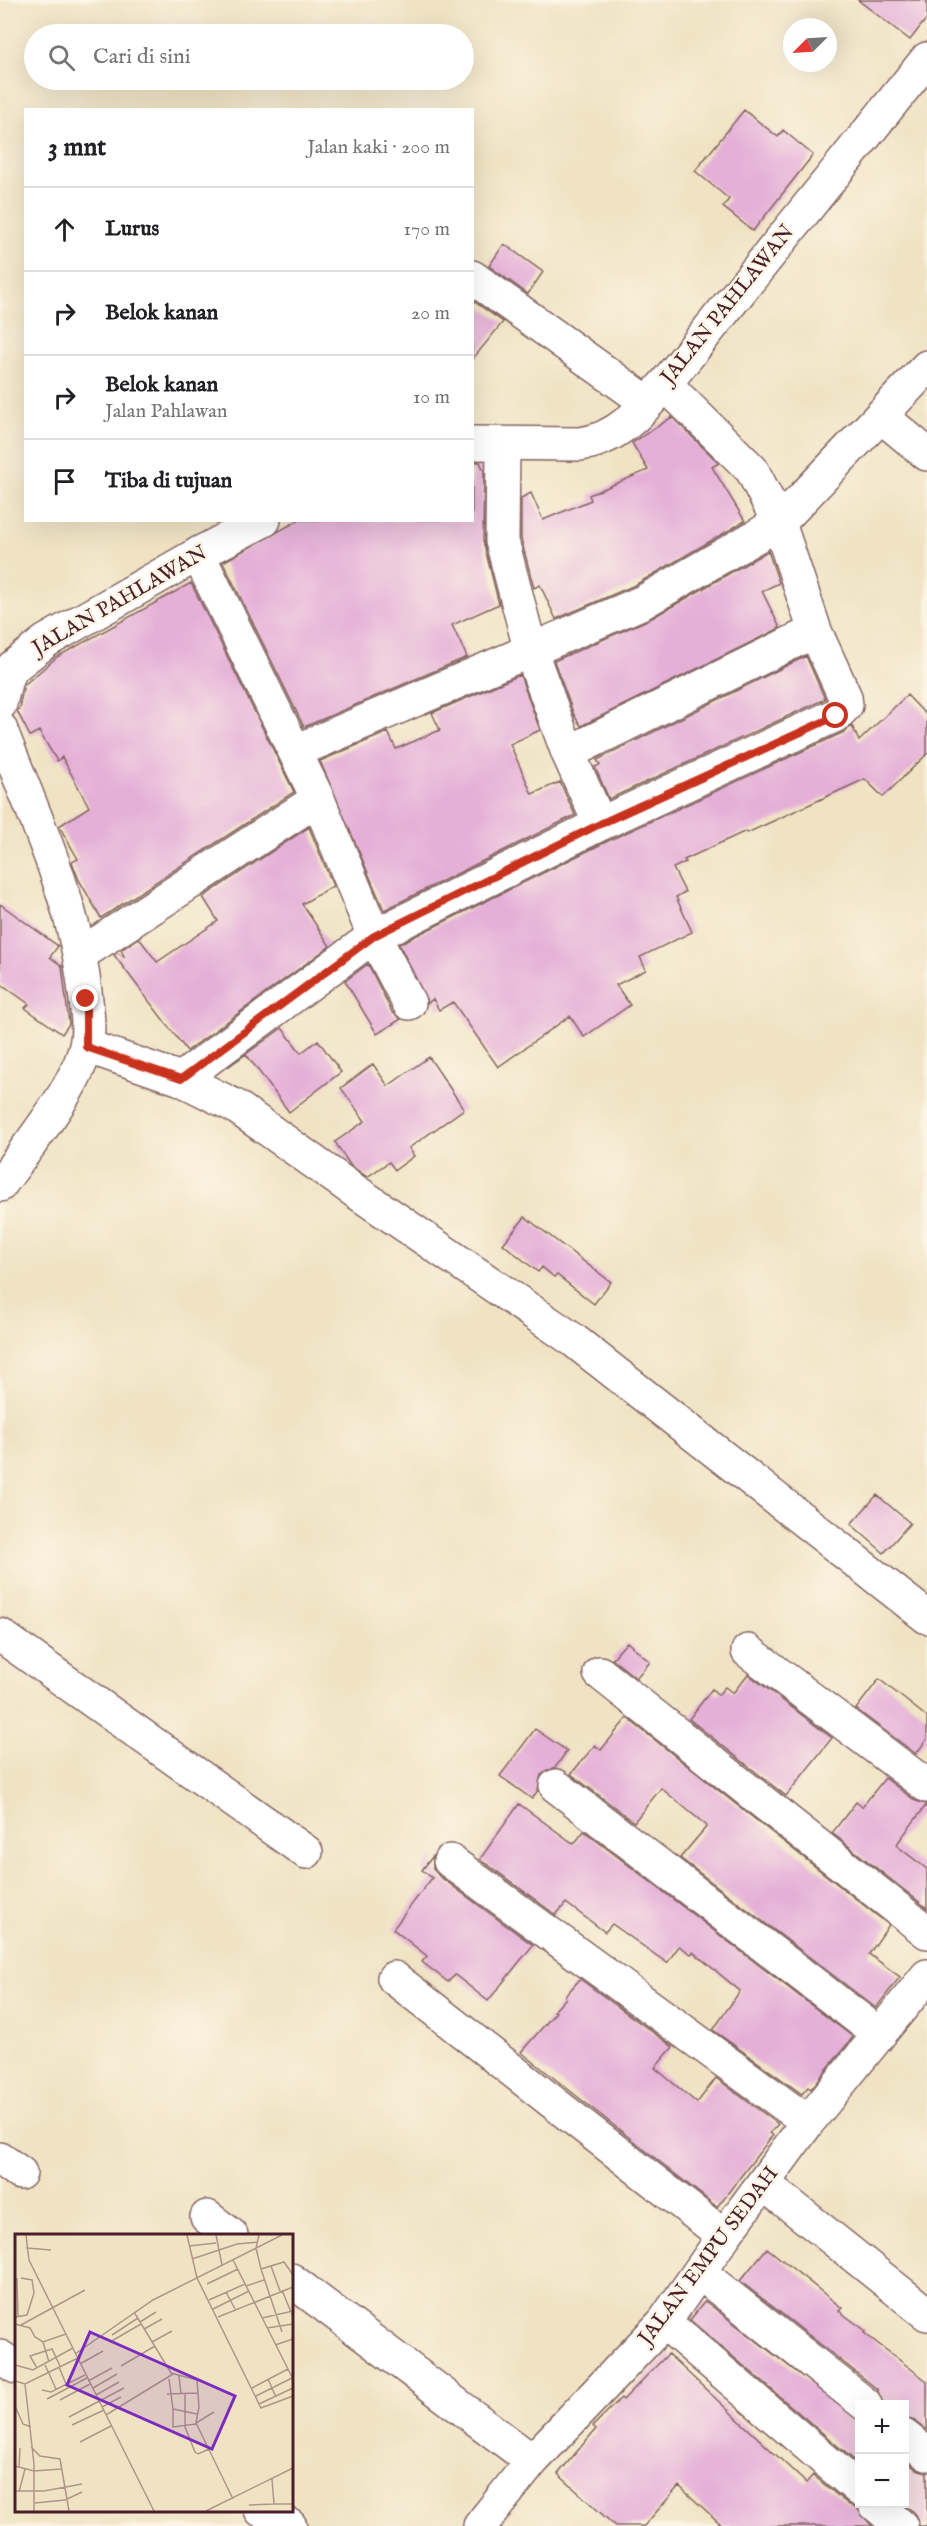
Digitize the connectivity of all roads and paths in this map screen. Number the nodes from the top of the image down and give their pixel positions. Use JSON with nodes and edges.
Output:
{"nodes":[{"id":1,"x":927,"y":59,"type":"edge"},
{"id":2,"x":474,"y":278,"type":"edge"},
{"id":3,"x":927,"y":367,"type":"edge"},
{"id":4,"x":657,"y":394,"type":"junction"},
{"id":5,"x":881,"y":416,"type":"junction"},
{"id":6,"x":488,"y":444,"type":"edge"},
{"id":7,"x":927,"y":454,"type":"edge"},
{"id":8,"x":260,"y":522,"type":"edge"},
{"id":9,"x":779,"y":523,"type":"junction"},
{"id":10,"x":198,"y":554,"type":"junction"},
{"id":11,"x":814,"y":631,"type":"junction"},
{"id":12,"x":531,"y":651,"type":"junction"},
{"id":13,"x":0,"y":704,"type":"edge"},
{"id":14,"x":0,"y":728,"type":"edge"},
{"id":15,"x":296,"y":751,"type":"junction"},
{"id":16,"x":568,"y":753,"type":"junction"},
{"id":17,"x":318,"y":799,"type":"junction"},
{"id":18,"x":600,"y":824,"type":"junction"},
{"id":19,"x":374,"y":936,"type":"junction"},
{"id":20,"x":81,"y":954,"type":"junction"},
{"id":21,"x":410,"y":1003,"type":"dead end"},
{"id":22,"x":86,"y":1047,"type":"junction"},
{"id":23,"x":181,"y":1079,"type":"junction"},
{"id":24,"x":0,"y":1185,"type":"edge"},
{"id":25,"x":927,"y":1617,"type":"edge"},
{"id":26,"x":0,"y":1635,"type":"edge"},
{"id":27,"x":748,"y":1651,"type":"dead end"},
{"id":28,"x":600,"y":1673,"type":"dead end"},
{"id":29,"x":556,"y":1786,"type":"dead end"},
{"id":30,"x":927,"y":1786,"type":"edge"},
{"id":31,"x":306,"y":1852,"type":"dead end"},
{"id":32,"x":450,"y":1861,"type":"dead end"},
{"id":33,"x":927,"y":1932,"type":"edge"},
{"id":34,"x":927,"y":1976,"type":"edge"},
{"id":35,"x":394,"y":1978,"type":"dead end"},
{"id":36,"x":879,"y":2034,"type":"junction"},
{"id":37,"x":808,"y":2122,"type":"junction"},
{"id":38,"x":764,"y":2184,"type":"junction"},
{"id":39,"x":724,"y":2236,"type":"junction"},
{"id":40,"x":700,"y":2273,"type":"junction"},
{"id":41,"x":292,"y":2281,"type":"edge"},
{"id":42,"x":927,"y":2314,"type":"edge"},
{"id":43,"x":664,"y":2322,"type":"junction"},
{"id":44,"x":0,"y":2357,"type":"edge"},
{"id":45,"x":15,"y":2366,"type":"edge"},
{"id":46,"x":860,"y":2400,"type":"edge"},
{"id":47,"x":909,"y":2440,"type":"edge"},
{"id":48,"x":927,"y":2454,"type":"edge"},
{"id":49,"x":532,"y":2461,"type":"junction"},
{"id":50,"x":855,"y":2486,"type":"edge"},
{"id":51,"x":880,"y":2508,"type":"edge"},
{"id":52,"x":263,"y":2511,"type":"edge"},
{"id":53,"x":290,"y":2526,"type":"edge"},
{"id":54,"x":480,"y":2526,"type":"edge"},
{"id":55,"x":901,"y":2526,"type":"edge"}],
"edges":[{"from":1,"to":4,"type":"street","name":"JALAN PAHLAWAN"},
{"from":2,"to":4,"type":"street"},
{"from":3,"to":5,"type":"street"},
{"from":4,"to":6,"type":"street","name":"JALAN PAHLAWAN"},
{"from":4,"to":9,"type":"street"},
{"from":5,"to":7,"type":"street"},
{"from":5,"to":9,"type":"street"},
{"from":6,"to":12,"type":"street"},
{"from":8,"to":10,"type":"street","name":"JALAN PAHLAWAN"},
{"from":9,"to":11,"type":"street"},
{"from":9,"to":12,"type":"street"},
{"from":10,"to":13,"type":"street","name":"JALAN PAHLAWAN"},
{"from":10,"to":15,"type":"street"},
{"from":11,"to":16,"type":"street"},
{"from":11,"to":18,"type":"street"},
{"from":12,"to":15,"type":"street"},
{"from":12,"to":16,"type":"street"},
{"from":14,"to":20,"type":"street"},
{"from":15,"to":17,"type":"street"},
{"from":16,"to":18,"type":"street"},
{"from":17,"to":19,"type":"street"},
{"from":17,"to":20,"type":"street"},
{"from":18,"to":19,"type":"street"},
{"from":19,"to":21,"type":"street"},
{"from":19,"to":23,"type":"street"},
{"from":20,"to":22,"type":"street"},
{"from":22,"to":23,"type":"street"},
{"from":22,"to":24,"type":"street"},
{"from":23,"to":25,"type":"street"},
{"from":26,"to":31,"type":"street"},
{"from":27,"to":30,"type":"street"},
{"from":28,"to":33,"type":"street"},
{"from":29,"to":36,"type":"street"},
{"from":32,"to":37,"type":"street"},
{"from":34,"to":36,"type":"street","name":"JALAN EMPU SEDAH"},
{"from":35,"to":39,"type":"street"},
{"from":36,"to":37,"type":"street","name":"JALAN EMPU SEDAH"},
{"from":37,"to":38,"type":"street","name":"JALAN EMPU SEDAH"},
{"from":38,"to":39,"type":"street","name":"JALAN EMPU SEDAH"},
{"from":38,"to":42,"type":"street"},
{"from":39,"to":40,"type":"street","name":"JALAN EMPU SEDAH"},
{"from":40,"to":43,"type":"street","name":"JALAN EMPU SEDAH"},
{"from":40,"to":46,"type":"street"},
{"from":41,"to":49,"type":"street"},
{"from":43,"to":49,"type":"street","name":"JALAN EMPU SEDAH"},
{"from":43,"to":50,"type":"street"},
{"from":44,"to":45,"type":"street"},
{"from":47,"to":48,"type":"street"},
{"from":49,"to":54,"type":"street","name":"JALAN EMPU SEDAH"},
{"from":51,"to":55,"type":"street"},
{"from":52,"to":53,"type":"street"}]}
